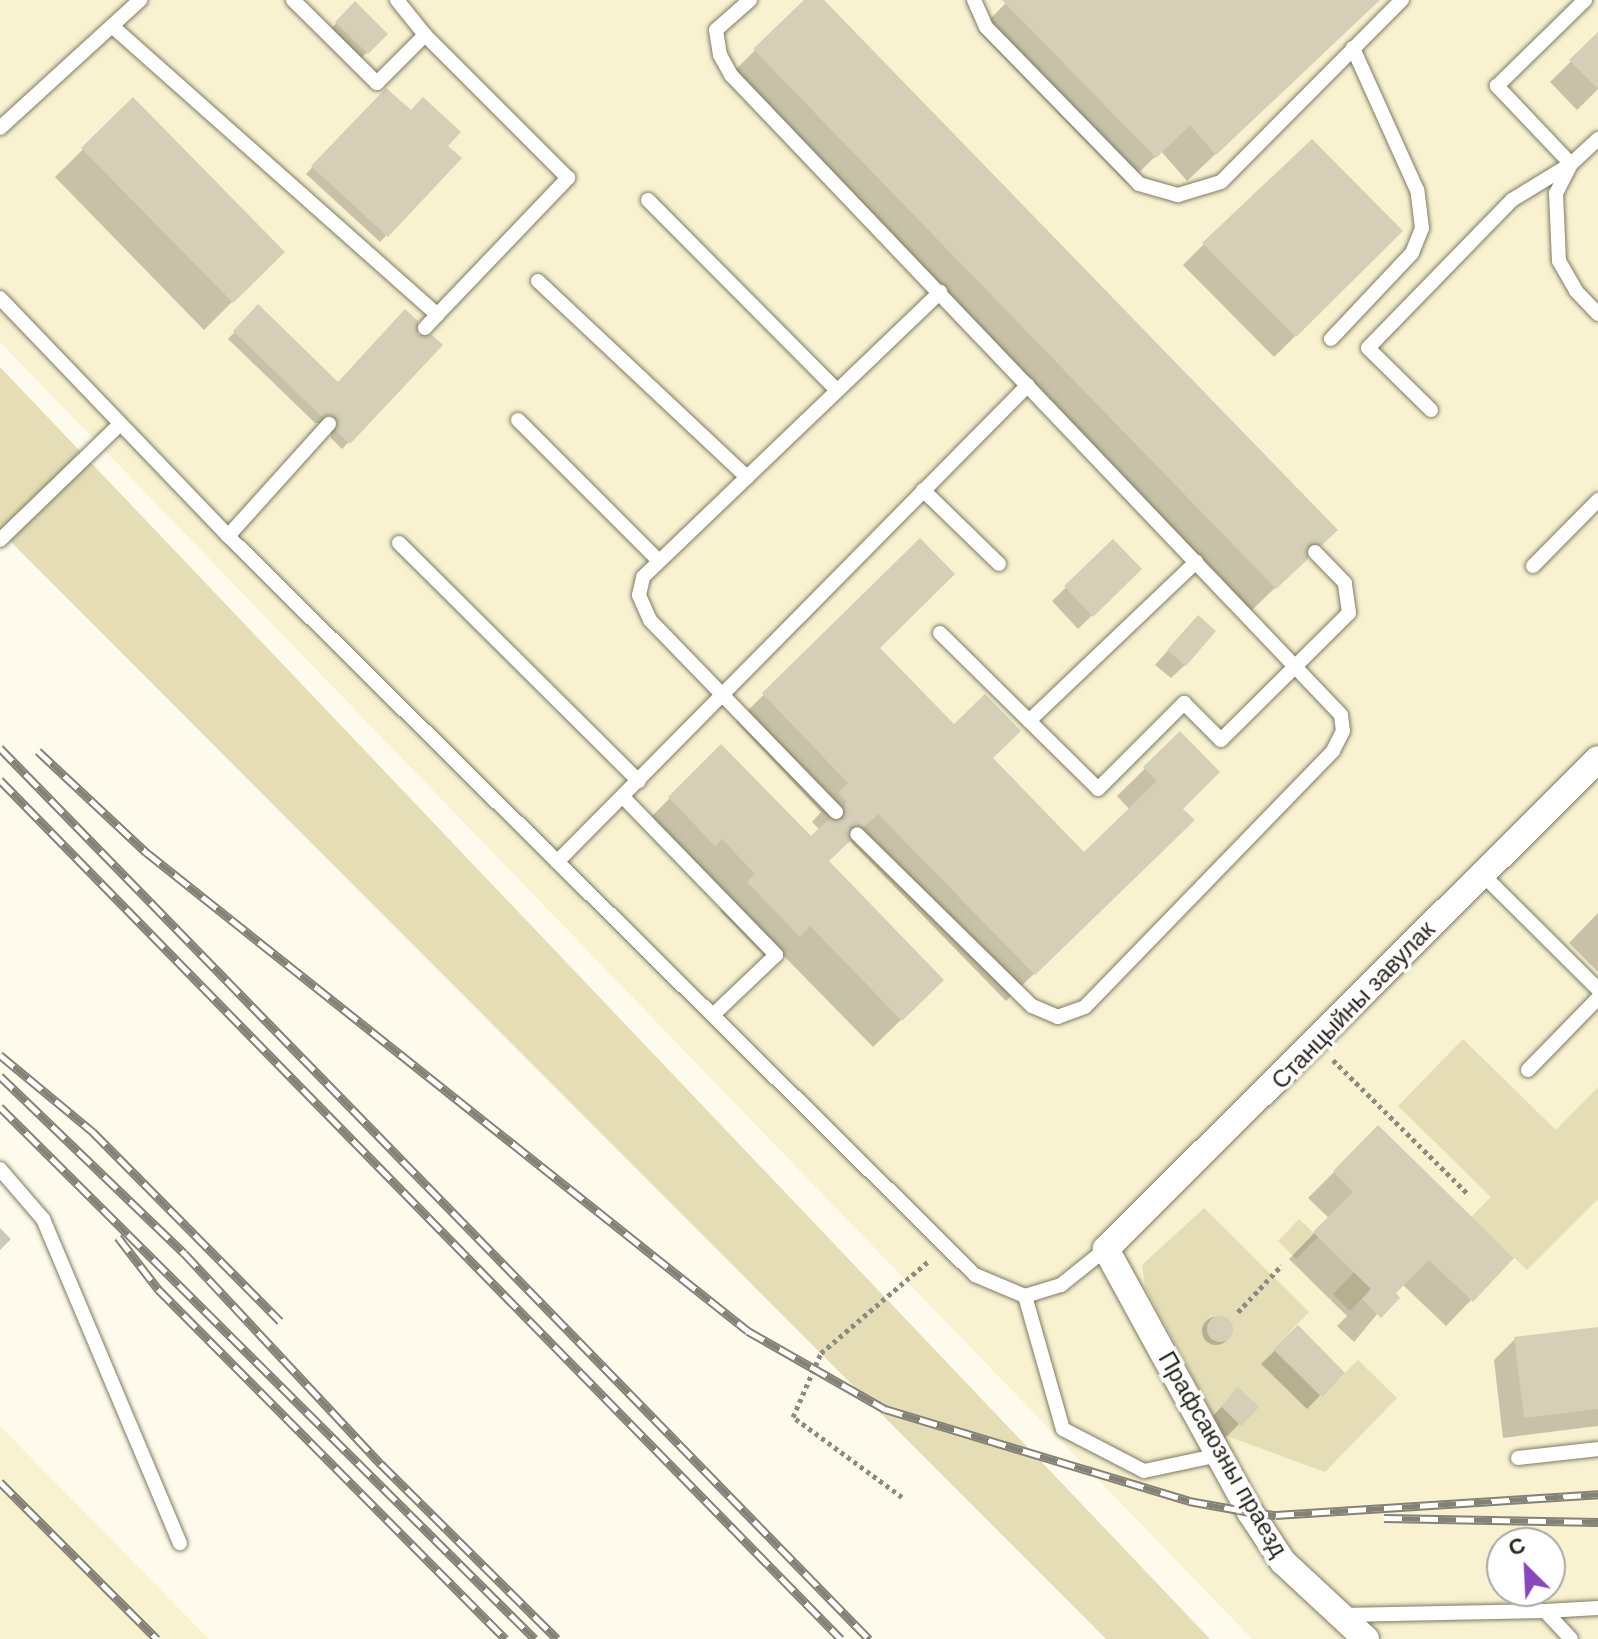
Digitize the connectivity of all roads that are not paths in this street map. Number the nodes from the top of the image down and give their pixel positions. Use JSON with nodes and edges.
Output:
{"nodes":[{"id":1,"x":140,"y":0,"type":"edge"},
{"id":2,"x":293,"y":0,"type":"edge"},
{"id":3,"x":396,"y":0,"type":"edge"},
{"id":4,"x":750,"y":0,"type":"edge"},
{"id":5,"x":974,"y":0,"type":"edge"},
{"id":6,"x":1402,"y":0,"type":"edge"},
{"id":7,"x":1585,"y":0,"type":"edge"},
{"id":8,"x":112,"y":26,"type":"junction"},
{"id":9,"x":425,"y":35,"type":"junction"},
{"id":10,"x":1353,"y":48,"type":"junction"},
{"id":11,"x":0,"y":128,"type":"edge"},
{"id":12,"x":1598,"y":139,"type":"edge"},
{"id":13,"x":1571,"y":164,"type":"junction"},
{"id":14,"x":648,"y":200,"type":"dead end"},
{"id":15,"x":538,"y":281,"type":"dead end"},
{"id":16,"x":940,"y":292,"type":"junction"},
{"id":17,"x":0,"y":298,"type":"edge"},
{"id":18,"x":1598,"y":314,"type":"edge"},
{"id":19,"x":437,"y":315,"type":"junction"},
{"id":20,"x":425,"y":328,"type":"dead end"},
{"id":21,"x":1331,"y":339,"type":"dead end"},
{"id":22,"x":1028,"y":385,"type":"junction"},
{"id":23,"x":837,"y":390,"type":"junction"},
{"id":24,"x":1431,"y":410,"type":"dead end"},
{"id":25,"x":518,"y":420,"type":"dead end"},
{"id":26,"x":120,"y":424,"type":"junction"},
{"id":27,"x":329,"y":424,"type":"dead end"},
{"id":28,"x":747,"y":477,"type":"junction"},
{"id":29,"x":923,"y":490,"type":"junction"},
{"id":30,"x":1598,"y":500,"type":"edge"},
{"id":31,"x":228,"y":536,"type":"junction"},
{"id":32,"x":0,"y":540,"type":"edge"},
{"id":33,"x":399,"y":543,"type":"dead end"},
{"id":34,"x":1315,"y":552,"type":"dead end"},
{"id":35,"x":659,"y":561,"type":"junction"},
{"id":36,"x":1196,"y":562,"type":"junction"},
{"id":37,"x":999,"y":564,"type":"dead end"},
{"id":38,"x":1533,"y":566,"type":"dead end"},
{"id":39,"x":940,"y":633,"type":"dead end"},
{"id":40,"x":1296,"y":666,"type":"junction"},
{"id":41,"x":722,"y":698,"type":"junction"},
{"id":42,"x":1029,"y":721,"type":"junction"},
{"id":43,"x":1598,"y":759,"type":"edge"},
{"id":44,"x":639,"y":781,"type":"junction"},
{"id":45,"x":623,"y":797,"type":"junction"},
{"id":46,"x":836,"y":812,"type":"dead end"},
{"id":47,"x":857,"y":834,"type":"dead end"},
{"id":48,"x":557,"y":862,"type":"junction"},
{"id":49,"x":1481,"y":873,"type":"junction"},
{"id":50,"x":1598,"y":989,"type":"edge"},
{"id":51,"x":1598,"y":998,"type":"edge"},
{"id":52,"x":713,"y":1015,"type":"junction"},
{"id":53,"x":1528,"y":1070,"type":"dead end"},
{"id":54,"x":0,"y":1169,"type":"edge"},
{"id":55,"x":1106,"y":1249,"type":"junction"},
{"id":56,"x":1025,"y":1296,"type":"junction"},
{"id":57,"x":1598,"y":1449,"type":"edge"},
{"id":58,"x":1219,"y":1455,"type":"junction"},
{"id":59,"x":1518,"y":1458,"type":"dead end"},
{"id":60,"x":180,"y":1543,"type":"dead end"},
{"id":61,"x":1598,"y":1608,"type":"edge"},
{"id":62,"x":1545,"y":1611,"type":"junction"},
{"id":63,"x":1341,"y":1615,"type":"junction"},
{"id":64,"x":1366,"y":1639,"type":"edge"},
{"id":65,"x":1571,"y":1639,"type":"edge"}],
"edges":[{"from":1,"to":8,"type":"lane"},
{"from":2,"to":9,"type":"lane"},
{"from":3,"to":9,"type":"lane"},
{"from":4,"to":16,"type":"lane"},
{"from":5,"to":10,"type":"lane"},
{"from":6,"to":10,"type":"lane"},
{"from":7,"to":13,"type":"lane"},
{"from":8,"to":11,"type":"lane"},
{"from":8,"to":19,"type":"lane"},
{"from":9,"to":19,"type":"lane"},
{"from":10,"to":21,"type":"lane"},
{"from":12,"to":13,"type":"lane"},
{"from":13,"to":18,"type":"lane"},
{"from":13,"to":24,"type":"lane"},
{"from":14,"to":23,"type":"lane"},
{"from":15,"to":28,"type":"lane"},
{"from":16,"to":22,"type":"lane"},
{"from":16,"to":23,"type":"lane"},
{"from":17,"to":26,"type":"lane"},
{"from":19,"to":20,"type":"lane"},
{"from":22,"to":29,"type":"lane"},
{"from":22,"to":36,"type":"lane"},
{"from":23,"to":28,"type":"lane"},
{"from":25,"to":35,"type":"lane"},
{"from":26,"to":31,"type":"lane"},
{"from":26,"to":32,"type":"lane"},
{"from":27,"to":31,"type":"lane"},
{"from":28,"to":35,"type":"lane"},
{"from":29,"to":37,"type":"lane"},
{"from":29,"to":41,"type":"lane"},
{"from":30,"to":38,"type":"lane"},
{"from":31,"to":48,"type":"lane"},
{"from":33,"to":44,"type":"lane"},
{"from":34,"to":40,"type":"lane"},
{"from":35,"to":41,"type":"lane"},
{"from":36,"to":40,"type":"lane"},
{"from":36,"to":42,"type":"lane"},
{"from":39,"to":42,"type":"lane"},
{"from":40,"to":42,"type":"lane"},
{"from":40,"to":47,"type":"lane"},
{"from":41,"to":44,"type":"lane"},
{"from":41,"to":46,"type":"lane"},
{"from":43,"to":49,"type":"street","name":"Станцыйны завулак"},
{"from":44,"to":45,"type":"lane"},
{"from":45,"to":48,"type":"lane"},
{"from":45,"to":52,"type":"lane"},
{"from":48,"to":52,"type":"lane"},
{"from":49,"to":50,"type":"lane"},
{"from":49,"to":55,"type":"street","name":"Станцыйны завулак"},
{"from":51,"to":53,"type":"lane"},
{"from":52,"to":56,"type":"lane"},
{"from":54,"to":60,"type":"lane"},
{"from":55,"to":56,"type":"lane"},
{"from":55,"to":58,"type":"street","name":"Прафсаюзны праезд"},
{"from":56,"to":58,"type":"lane"},
{"from":57,"to":59,"type":"lane"},
{"from":58,"to":63,"type":"street","name":"Прафсаюзны праезд"},
{"from":61,"to":62,"type":"lane"},
{"from":62,"to":63,"type":"lane"},
{"from":62,"to":65,"type":"lane"},
{"from":63,"to":64,"type":"street","name":"Прафсаюзны праезд"}]}
